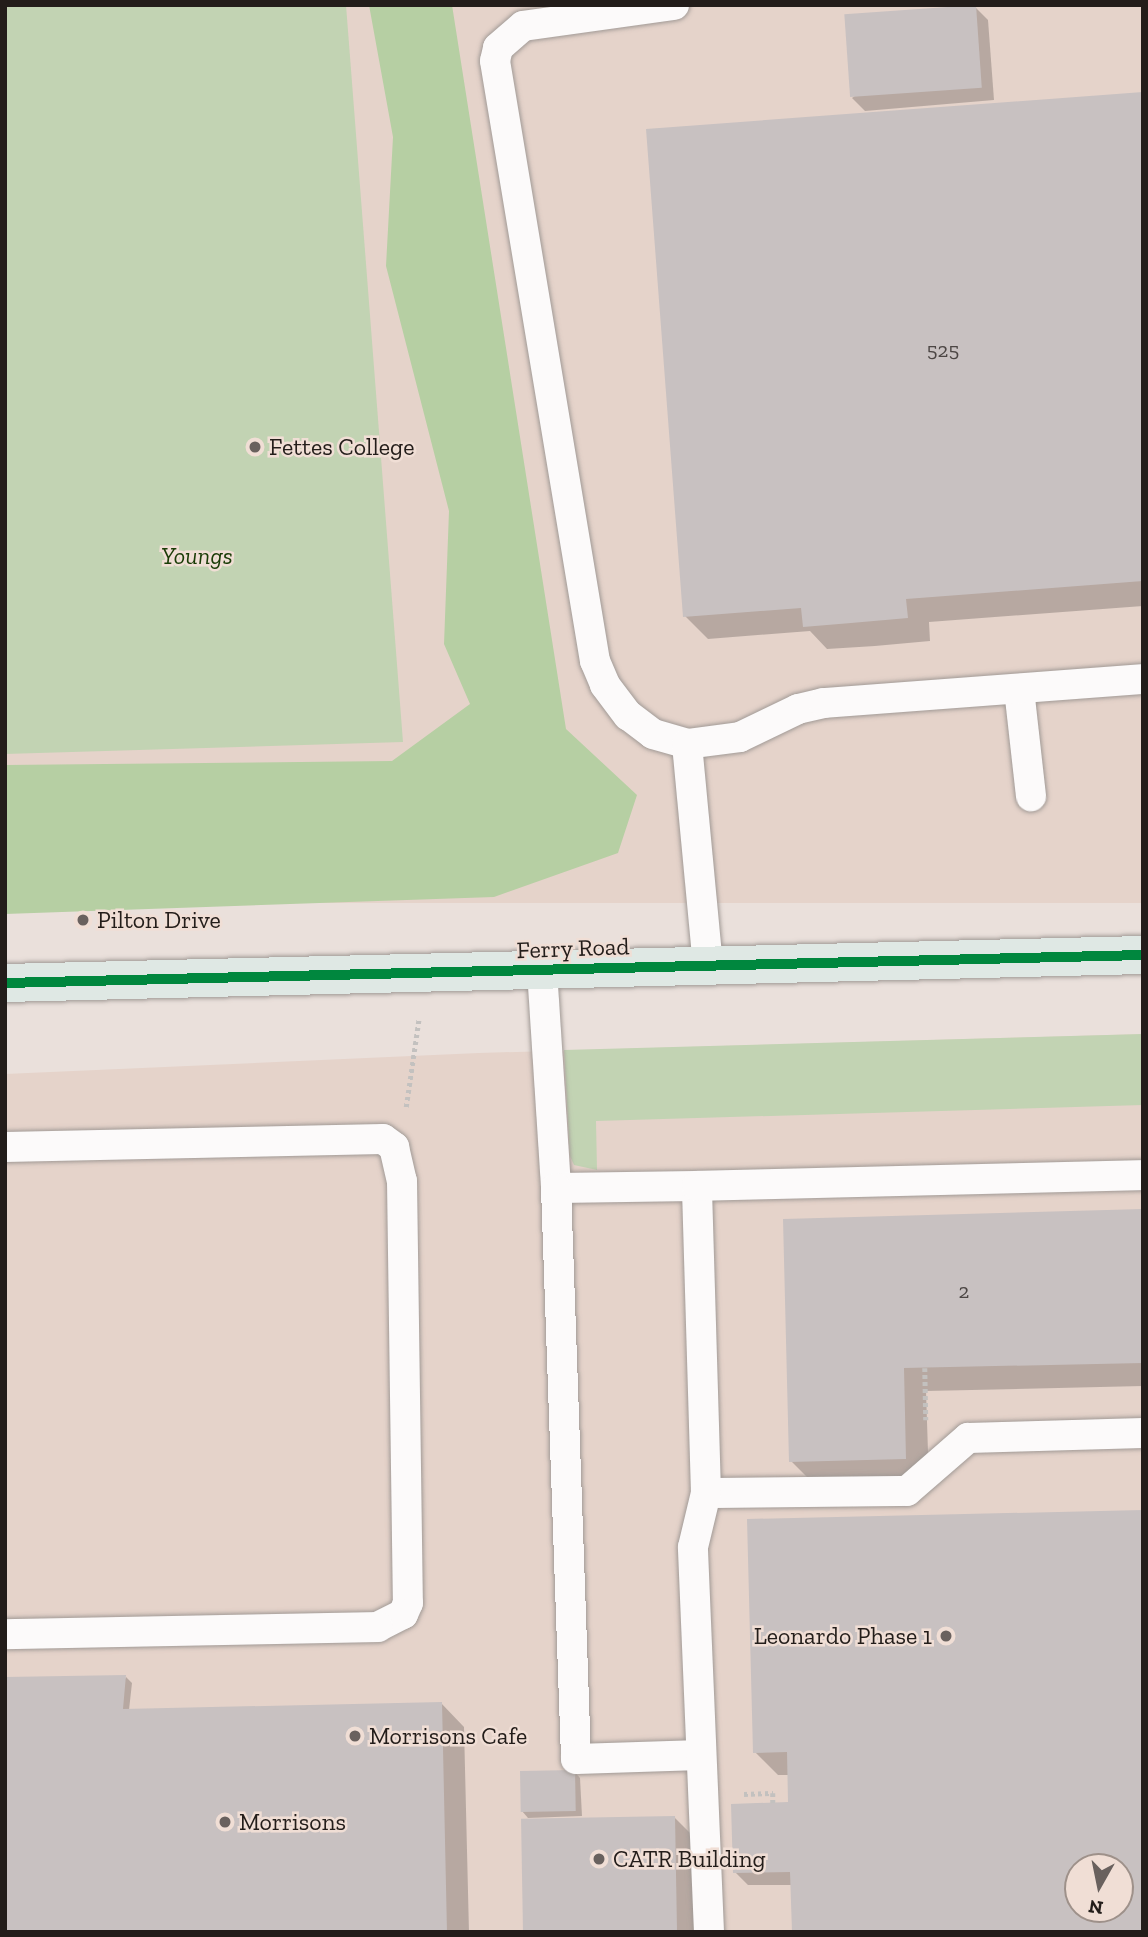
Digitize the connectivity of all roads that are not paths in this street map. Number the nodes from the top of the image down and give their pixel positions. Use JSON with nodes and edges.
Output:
{"nodes":[{"id":1,"x":674,"y":5,"type":"edge"},
{"id":2,"x":1143,"y":679,"type":"edge"},
{"id":3,"x":1019,"y":689,"type":"junction"},
{"id":4,"x":687,"y":744,"type":"junction"},
{"id":5,"x":1031,"y":796,"type":"dead end"},
{"id":6,"x":1143,"y":954,"type":"edge"},
{"id":7,"x":708,"y":965,"type":"junction"},
{"id":8,"x":542,"y":970,"type":"junction"},
{"id":9,"x":5,"y":984,"type":"edge"},
{"id":10,"x":5,"y":1147,"type":"edge"},
{"id":11,"x":1143,"y":1175,"type":"edge"},
{"id":12,"x":697,"y":1186,"type":"junction"},
{"id":13,"x":556,"y":1188,"type":"junction"},
{"id":14,"x":1143,"y":1433,"type":"edge"},
{"id":15,"x":706,"y":1493,"type":"junction"},
{"id":16,"x":5,"y":1634,"type":"edge"},
{"id":17,"x":701,"y":1755,"type":"junction"},
{"id":18,"x":709,"y":1932,"type":"edge"}],
"edges":[{"from":1,"to":4,"type":"lane"},
{"from":2,"to":3,"type":"lane"},
{"from":3,"to":4,"type":"lane"},
{"from":3,"to":5,"type":"lane"},
{"from":4,"to":7,"type":"lane"},
{"from":6,"to":7,"type":"main road","name":"Ferry Road"},
{"from":7,"to":8,"type":"main road","name":"Ferry Road"},
{"from":8,"to":9,"type":"main road","name":"Ferry Road"},
{"from":8,"to":13,"type":"lane"},
{"from":10,"to":16,"type":"lane"},
{"from":11,"to":12,"type":"lane"},
{"from":12,"to":13,"type":"lane"},
{"from":12,"to":15,"type":"lane"},
{"from":13,"to":17,"type":"lane"},
{"from":14,"to":15,"type":"lane"},
{"from":15,"to":17,"type":"lane"},
{"from":17,"to":18,"type":"lane"}]}
